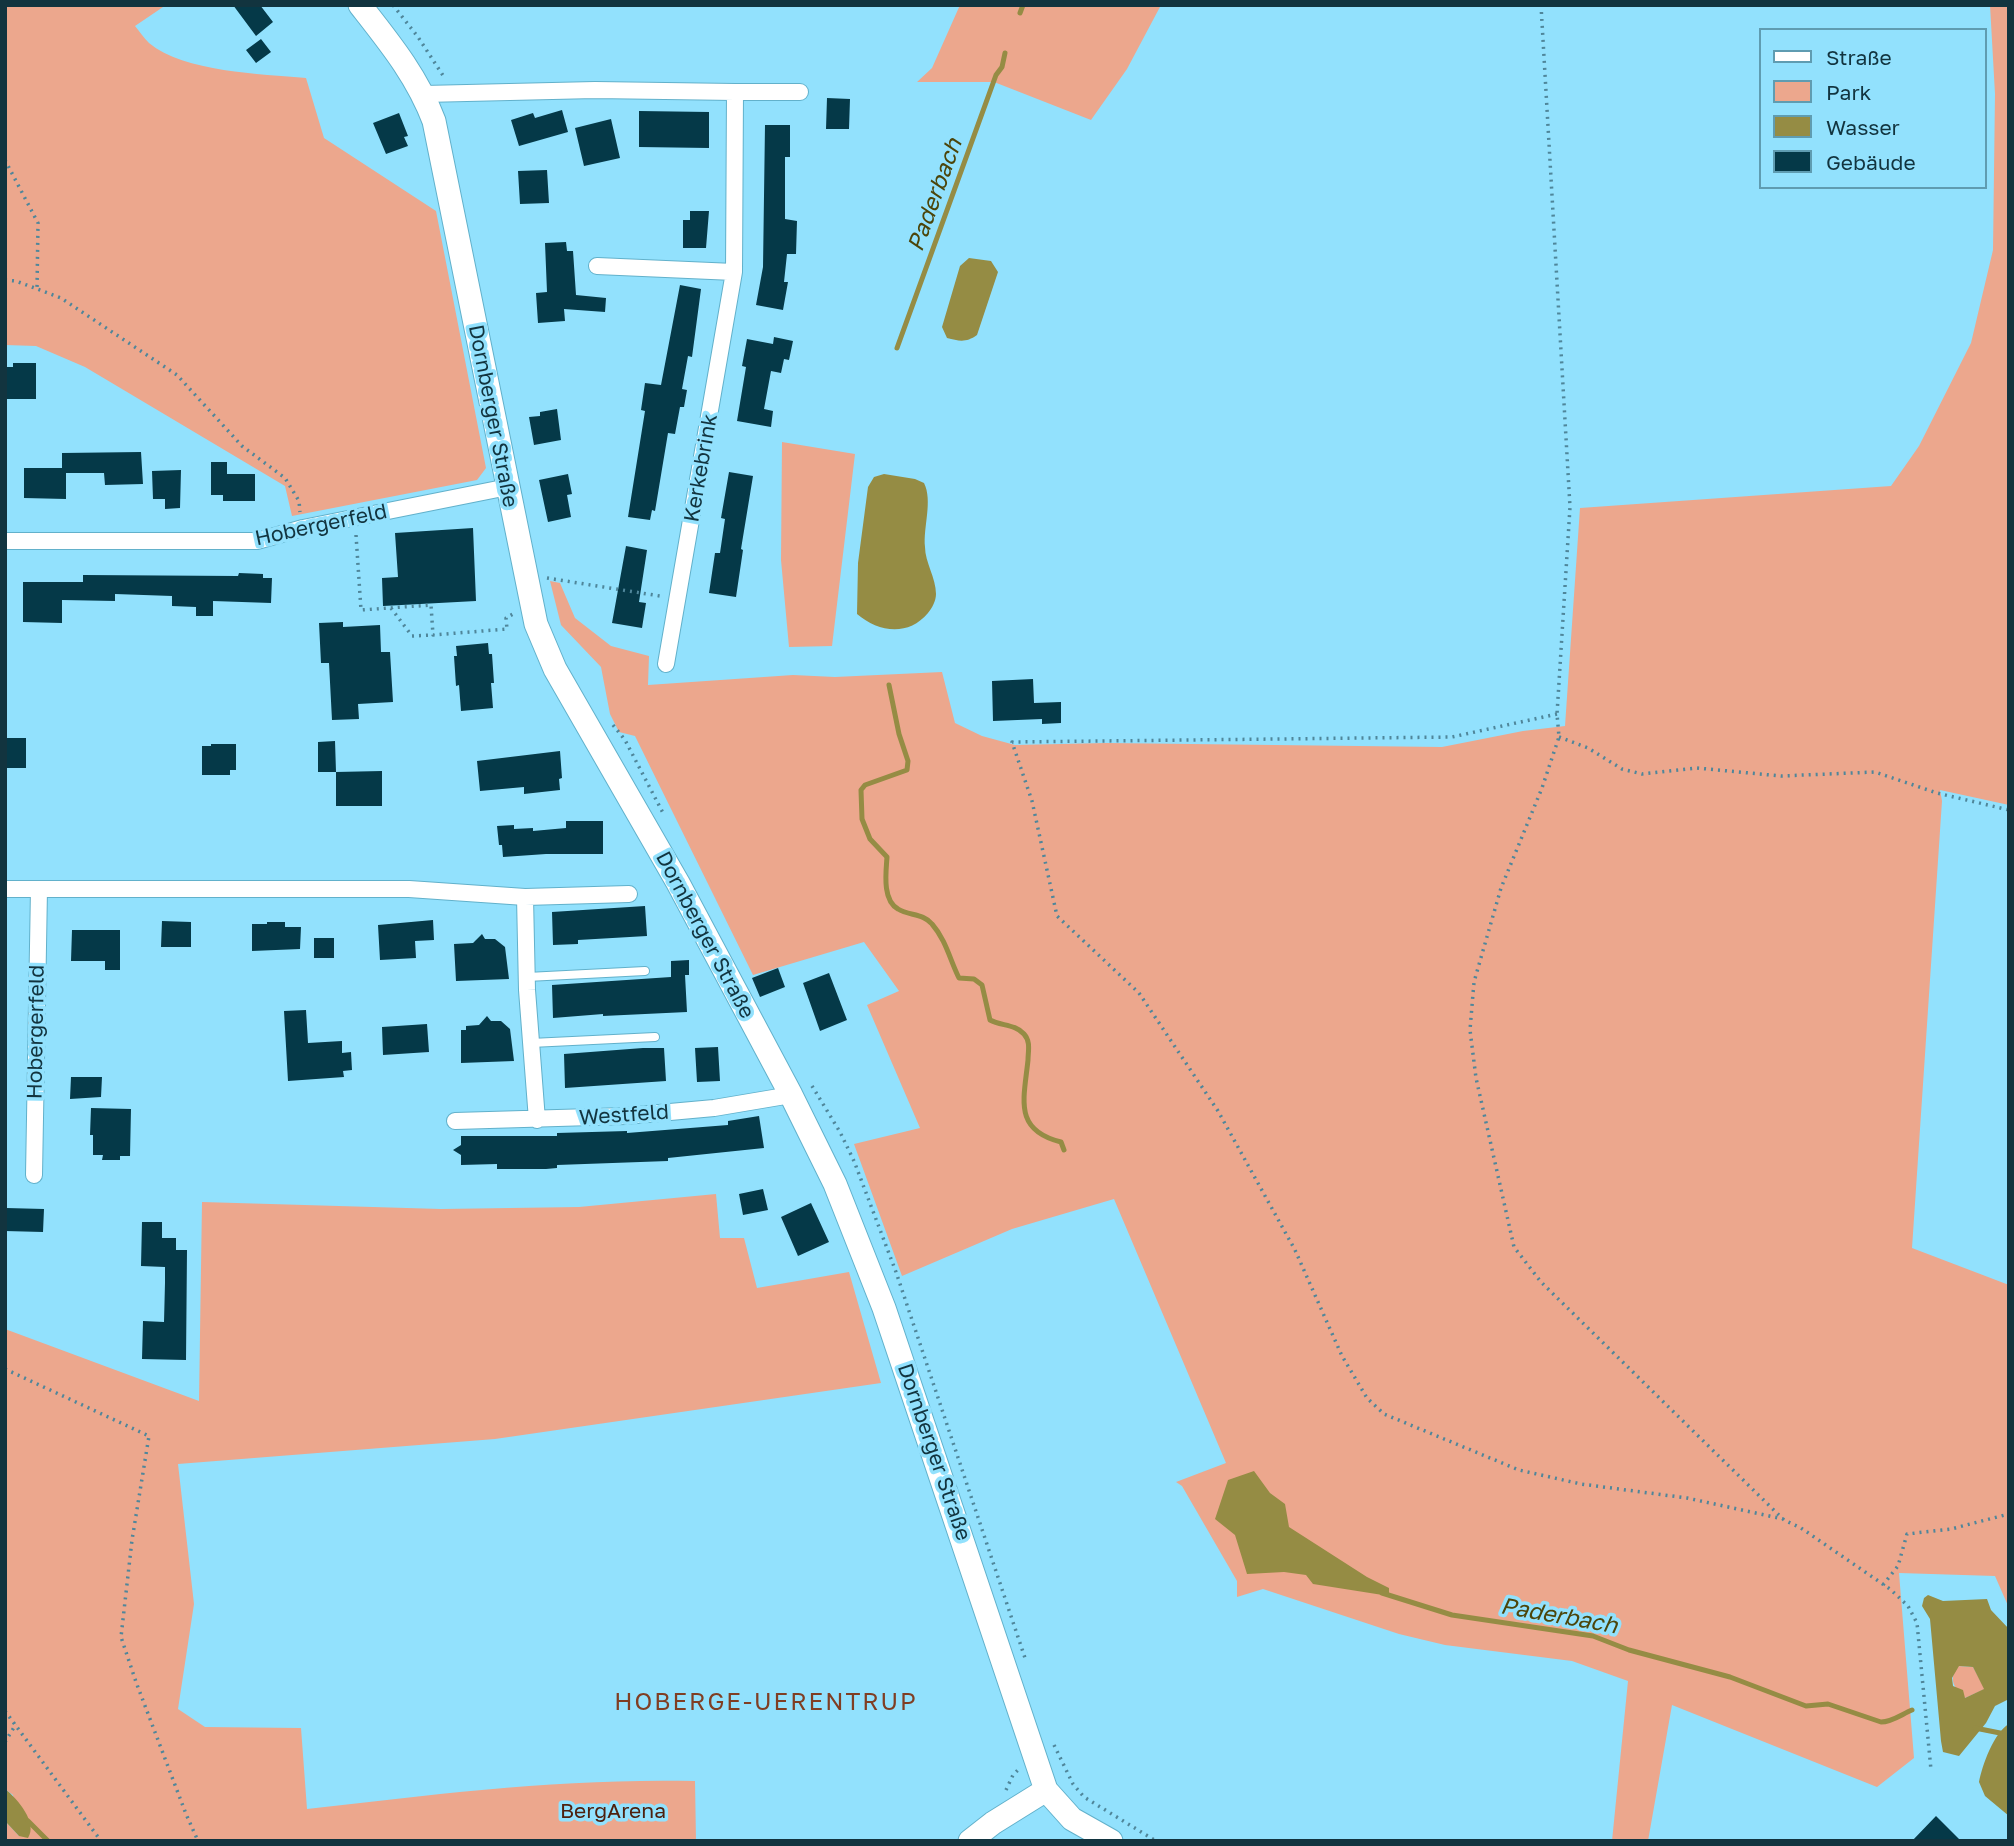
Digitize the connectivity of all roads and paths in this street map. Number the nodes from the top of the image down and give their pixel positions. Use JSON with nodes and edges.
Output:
{"nodes":[{"id":1,"x":360,"y":5,"type":"edge"},
{"id":2,"x":393,"y":5,"type":"edge"},
{"id":3,"x":1541,"y":5,"type":"edge"},
{"id":4,"x":735,"y":92,"type":"junction"},
{"id":5,"x":800,"y":92,"type":"dead end"},
{"id":6,"x":435,"y":94,"type":"junction"},
{"id":7,"x":5,"y":160,"type":"edge"},
{"id":8,"x":597,"y":266,"type":"dead end"},
{"id":9,"x":734,"y":272,"type":"junction"},
{"id":10,"x":5,"y":280,"type":"edge"},
{"id":11,"x":37,"y":289,"type":"junction"},
{"id":12,"x":508,"y":487,"type":"junction"},
{"id":13,"x":303,"y":528,"type":"junction"},
{"id":14,"x":356,"y":529,"type":"dead end"},
{"id":15,"x":5,"y":541,"type":"edge"},
{"id":16,"x":547,"y":588,"type":"dead end"},
{"id":17,"x":678,"y":599,"type":"junction"},
{"id":18,"x":391,"y":608,"type":"junction"},
{"id":19,"x":519,"y":610,"type":"dead end"},
{"id":20,"x":433,"y":635,"type":"junction"},
{"id":21,"x":666,"y":664,"type":"dead end"},
{"id":22,"x":1557,"y":714,"type":"junction"},
{"id":23,"x":608,"y":720,"type":"dead end"},
{"id":24,"x":1559,"y":737,"type":"junction"},
{"id":25,"x":2009,"y":810,"type":"edge"},
{"id":26,"x":669,"y":823,"type":"dead end"},
{"id":27,"x":5,"y":889,"type":"edge"},
{"id":28,"x":39,"y":889,"type":"junction"},
{"id":29,"x":629,"y":894,"type":"dead end"},
{"id":30,"x":525,"y":897,"type":"junction"},
{"id":31,"x":645,"y":971,"type":"dead end"},
{"id":32,"x":527,"y":976,"type":"junction"},
{"id":33,"x":655,"y":1037,"type":"dead end"},
{"id":34,"x":531,"y":1043,"type":"junction"},
{"id":35,"x":791,"y":1095,"type":"junction"},
{"id":36,"x":537,"y":1120,"type":"junction"},
{"id":37,"x":455,"y":1121,"type":"dead end"},
{"id":38,"x":34,"y":1175,"type":"dead end"},
{"id":39,"x":5,"y":1369,"type":"edge"},
{"id":40,"x":2009,"y":1514,"type":"edge"},
{"id":41,"x":1784,"y":1520,"type":"junction"},
{"id":42,"x":1883,"y":1585,"type":"junction"},
{"id":43,"x":5,"y":1711,"type":"edge"},
{"id":44,"x":16,"y":1724,"type":"junction"},
{"id":45,"x":5,"y":1742,"type":"edge"},
{"id":46,"x":1058,"y":1754,"type":"dead end"},
{"id":47,"x":1931,"y":1770,"type":"dead end"},
{"id":48,"x":1046,"y":1790,"type":"junction"},
{"id":49,"x":102,"y":1841,"type":"edge"},
{"id":50,"x":198,"y":1841,"type":"edge"},
{"id":51,"x":970,"y":1841,"type":"edge"},
{"id":52,"x":1111,"y":1841,"type":"edge"},
{"id":53,"x":1156,"y":1841,"type":"edge"}],
"edges":[{"from":1,"to":6,"type":"street","name":"Dornberger Straße"},
{"from":2,"to":6,"type":"path"},
{"from":3,"to":22,"type":"path"},
{"from":4,"to":5,"type":"street"},
{"from":4,"to":6,"type":"street"},
{"from":4,"to":9,"type":"street","name":"Kerkebrink"},
{"from":6,"to":12,"type":"street","name":"Dornberger Straße"},
{"from":7,"to":11,"type":"path"},
{"from":8,"to":9,"type":"street"},
{"from":9,"to":17,"type":"street","name":"Kerkebrink"},
{"from":10,"to":11,"type":"path"},
{"from":11,"to":13,"type":"path"},
{"from":12,"to":13,"type":"street","name":"Hobergerfeld"},
{"from":12,"to":35,"type":"street","name":"Dornberger Straße"},
{"from":13,"to":15,"type":"street","name":"Hobergerfeld"},
{"from":14,"to":18,"type":"path"},
{"from":16,"to":17,"type":"path"},
{"from":17,"to":21,"type":"street","name":"Kerkebrink"},
{"from":18,"to":20,"type":"path"},
{"from":18,"to":20,"type":"path"},
{"from":19,"to":20,"type":"path"},
{"from":22,"to":24,"type":"path"},
{"from":22,"to":41,"type":"path"},
{"from":23,"to":26,"type":"path"},
{"from":24,"to":25,"type":"path"},
{"from":24,"to":41,"type":"path"},
{"from":27,"to":28,"type":"street"},
{"from":28,"to":30,"type":"street"},
{"from":28,"to":38,"type":"street","name":"Hobergerfeld"},
{"from":29,"to":30,"type":"street"},
{"from":30,"to":32,"type":"street"},
{"from":31,"to":32,"type":"lane"},
{"from":32,"to":34,"type":"street"},
{"from":33,"to":34,"type":"lane"},
{"from":34,"to":36,"type":"street"},
{"from":35,"to":36,"type":"street","name":"Westfeld"},
{"from":35,"to":48,"type":"street","name":"Dornberger Straße"},
{"from":36,"to":37,"type":"street","name":"Westfeld"},
{"from":39,"to":50,"type":"path"},
{"from":40,"to":42,"type":"path"},
{"from":41,"to":42,"type":"path"},
{"from":42,"to":47,"type":"path"},
{"from":43,"to":44,"type":"path"},
{"from":44,"to":45,"type":"path"},
{"from":44,"to":49,"type":"path"},
{"from":46,"to":53,"type":"path"},
{"from":48,"to":51,"type":"street"},
{"from":48,"to":52,"type":"street","name":"Dornberger Straße"}]}
